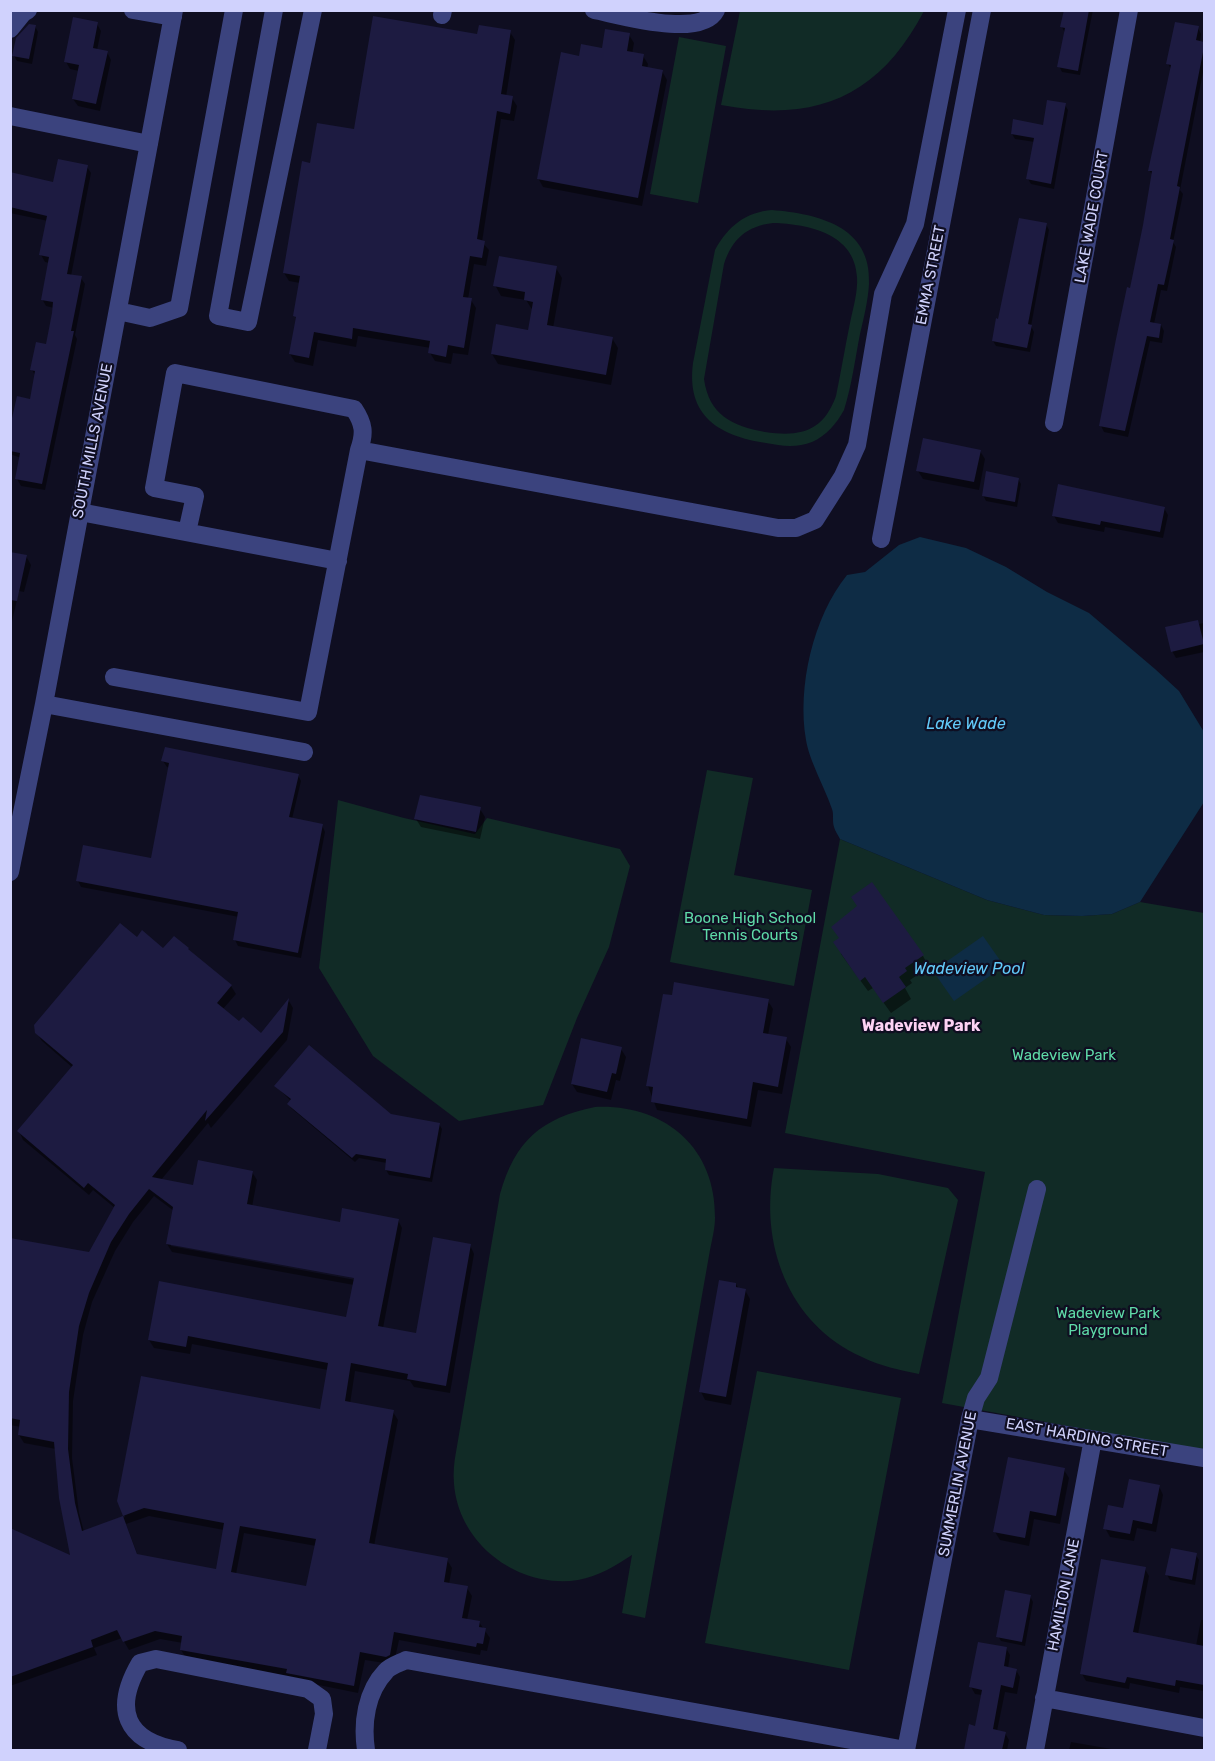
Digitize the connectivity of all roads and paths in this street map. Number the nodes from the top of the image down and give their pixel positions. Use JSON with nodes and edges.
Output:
{"nodes":[{"id":1,"x":28,"y":10,"type":"edge"},
{"id":2,"x":133,"y":10,"type":"edge"},
{"id":3,"x":234,"y":10,"type":"edge"},
{"id":4,"x":274,"y":10,"type":"edge"},
{"id":5,"x":313,"y":10,"type":"edge"},
{"id":6,"x":594,"y":10,"type":"edge"},
{"id":7,"x":716,"y":10,"type":"edge"},
{"id":8,"x":957,"y":10,"type":"edge"},
{"id":9,"x":982,"y":10,"type":"edge"},
{"id":10,"x":1129,"y":10,"type":"edge"},
{"id":11,"x":174,"y":14,"type":"edge"},
{"id":12,"x":10,"y":29,"type":"edge"},
{"id":13,"x":10,"y":116,"type":"edge"},
{"id":14,"x":149,"y":144,"type":"junction"},
{"id":15,"x":118,"y":311,"type":"junction"},
{"id":16,"x":1054,"y":423,"type":"dead end"},
{"id":17,"x":359,"y":450,"type":"junction"},
{"id":18,"x":80,"y":512,"type":"junction"},
{"id":19,"x":188,"y":532,"type":"junction"},
{"id":20,"x":880,"y":539,"type":"dead end"},
{"id":21,"x":338,"y":561,"type":"junction"},
{"id":22,"x":114,"y":677,"type":"dead end"},
{"id":23,"x":44,"y":704,"type":"junction"},
{"id":24,"x":304,"y":752,"type":"dead end"},
{"id":25,"x":10,"y":872,"type":"edge"},
{"id":26,"x":1037,"y":1189,"type":"dead end"},
{"id":27,"x":970,"y":1419,"type":"junction"},
{"id":28,"x":1093,"y":1439,"type":"junction"},
{"id":29,"x":1204,"y":1458,"type":"edge"},
{"id":30,"x":1044,"y":1698,"type":"junction"},
{"id":31,"x":1204,"y":1728,"type":"edge"},
{"id":32,"x":178,"y":1750,"type":"edge"},
{"id":33,"x":317,"y":1750,"type":"edge"},
{"id":34,"x":366,"y":1750,"type":"edge"},
{"id":35,"x":906,"y":1750,"type":"edge"},
{"id":36,"x":1035,"y":1750,"type":"edge"}],
"edges":[{"from":1,"to":12,"type":"street"},
{"from":2,"to":11,"type":"street"},
{"from":3,"to":15,"type":"street"},
{"from":4,"to":5,"type":"street"},
{"from":6,"to":7,"type":"street"},
{"from":8,"to":17,"type":"street"},
{"from":9,"to":20,"type":"street","name":"EMMA STREET"},
{"from":10,"to":16,"type":"street","name":"LAKE WADE COURT"},
{"from":11,"to":14,"type":"street","name":"SOUTH MILLS AVENUE"},
{"from":13,"to":14,"type":"street"},
{"from":14,"to":15,"type":"street","name":"SOUTH MILLS AVENUE"},
{"from":15,"to":18,"type":"street","name":"SOUTH MILLS AVENUE"},
{"from":17,"to":19,"type":"street"},
{"from":17,"to":21,"type":"street"},
{"from":18,"to":19,"type":"street"},
{"from":18,"to":23,"type":"street","name":"SOUTH MILLS AVENUE"},
{"from":19,"to":21,"type":"street"},
{"from":21,"to":22,"type":"street"},
{"from":23,"to":24,"type":"street"},
{"from":23,"to":25,"type":"street","name":"SOUTH MILLS AVENUE"},
{"from":26,"to":27,"type":"street","name":"SUMMERLIN AVENUE"},
{"from":27,"to":28,"type":"street","name":"EAST HARDING STREET"},
{"from":27,"to":35,"type":"street","name":"SUMMERLIN AVENUE"},
{"from":28,"to":29,"type":"street","name":"EAST HARDING STREET"},
{"from":28,"to":30,"type":"street","name":"HAMILTON LANE"},
{"from":30,"to":31,"type":"street"},
{"from":30,"to":36,"type":"street","name":"HAMILTON LANE"},
{"from":32,"to":33,"type":"street"},
{"from":34,"to":35,"type":"street"}]}
